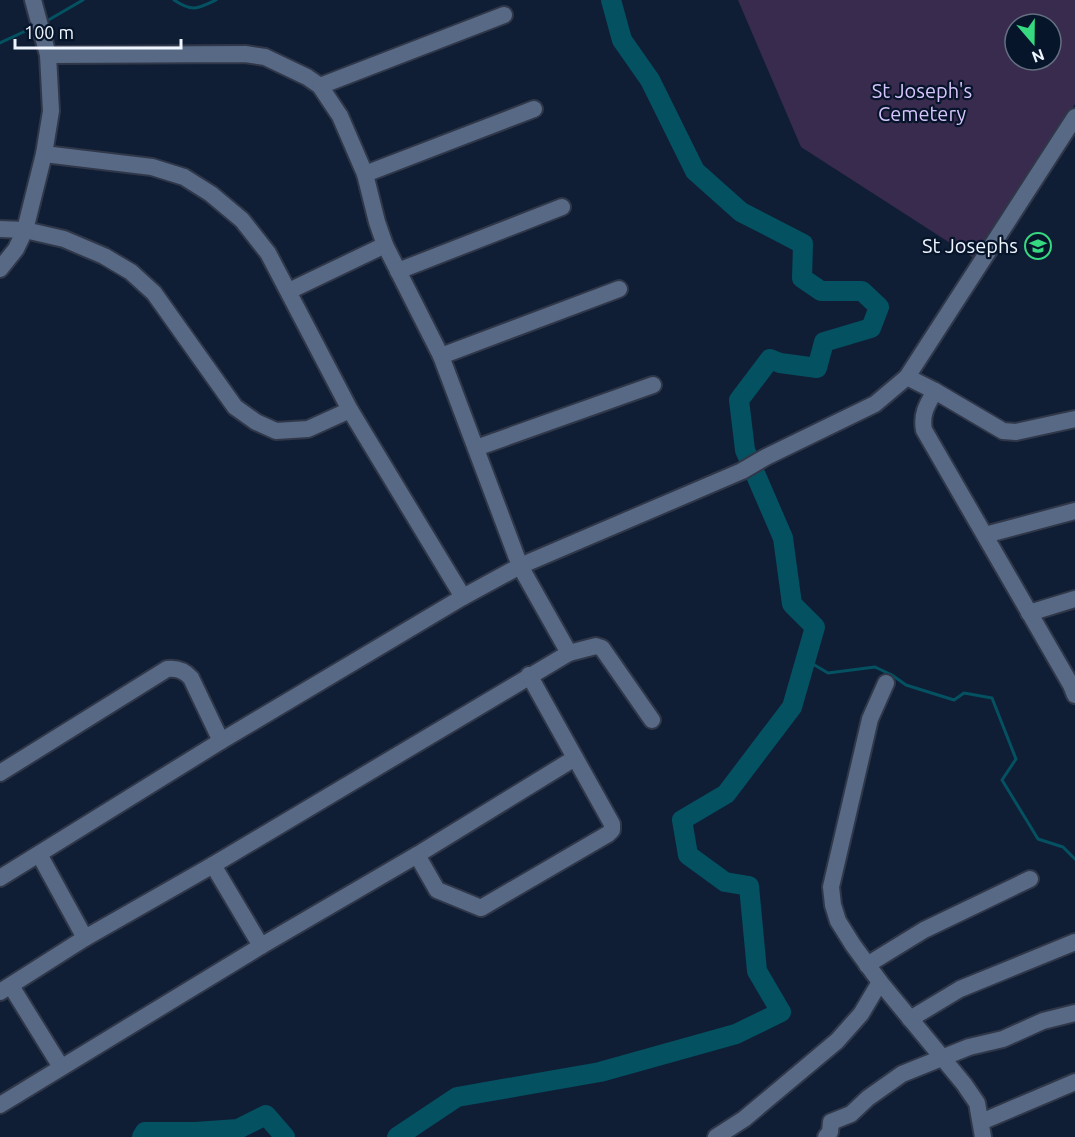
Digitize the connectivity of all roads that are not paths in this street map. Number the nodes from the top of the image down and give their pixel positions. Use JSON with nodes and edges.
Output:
{"nodes":[{"id":1,"x":34,"y":3,"type":"edge"},
{"id":2,"x":504,"y":15,"type":"dead end"},
{"id":3,"x":48,"y":55,"type":"junction"},
{"id":4,"x":320,"y":86,"type":"junction"},
{"id":5,"x":534,"y":109,"type":"dead end"},
{"id":6,"x":1075,"y":117,"type":"edge"},
{"id":7,"x":44,"y":154,"type":"junction"},
{"id":8,"x":365,"y":174,"type":"junction"},
{"id":9,"x":562,"y":207,"type":"dead end"},
{"id":10,"x":0,"y":229,"type":"edge"},
{"id":11,"x":25,"y":230,"type":"junction"},
{"id":12,"x":385,"y":245,"type":"junction"},
{"id":13,"x":0,"y":269,"type":"edge"},
{"id":14,"x":398,"y":271,"type":"junction"},
{"id":15,"x":620,"y":289,"type":"dead end"},
{"id":16,"x":289,"y":291,"type":"junction"},
{"id":17,"x":441,"y":356,"type":"junction"},
{"id":18,"x":907,"y":377,"type":"junction"},
{"id":19,"x":653,"y":385,"type":"dead end"},
{"id":20,"x":935,"y":392,"type":"junction"},
{"id":21,"x":351,"y":410,"type":"junction"},
{"id":22,"x":1075,"y":419,"type":"edge"},
{"id":23,"x":476,"y":448,"type":"junction"},
{"id":24,"x":1075,"y":511,"type":"edge"},
{"id":25,"x":985,"y":535,"type":"junction"},
{"id":26,"x":520,"y":566,"type":"junction"},
{"id":27,"x":463,"y":597,"type":"junction"},
{"id":28,"x":1075,"y":599,"type":"edge"},
{"id":29,"x":1029,"y":613,"type":"junction"},
{"id":30,"x":569,"y":653,"type":"junction"},
{"id":31,"x":529,"y":675,"type":"junction"},
{"id":32,"x":886,"y":683,"type":"dead end"},
{"id":33,"x":1074,"y":688,"type":"edge"},
{"id":34,"x":652,"y":720,"type":"dead end"},
{"id":35,"x":221,"y":741,"type":"junction"},
{"id":36,"x":575,"y":758,"type":"junction"},
{"id":37,"x":0,"y":773,"type":"edge"},
{"id":38,"x":39,"y":854,"type":"junction"},
{"id":39,"x":417,"y":855,"type":"junction"},
{"id":40,"x":213,"y":865,"type":"junction"},
{"id":41,"x":0,"y":878,"type":"edge"},
{"id":42,"x":1030,"y":879,"type":"dead end"},
{"id":43,"x":85,"y":938,"type":"junction"},
{"id":44,"x":1075,"y":942,"type":"edge"},
{"id":45,"x":261,"y":946,"type":"junction"},
{"id":46,"x":867,"y":965,"type":"junction"},
{"id":47,"x":880,"y":982,"type":"junction"},
{"id":48,"x":5,"y":989,"type":"edge"},
{"id":49,"x":1075,"y":1013,"type":"edge"},
{"id":50,"x":910,"y":1019,"type":"junction"},
{"id":51,"x":944,"y":1059,"type":"junction"},
{"id":52,"x":61,"y":1067,"type":"junction"},
{"id":53,"x":1075,"y":1082,"type":"edge"},
{"id":54,"x":0,"y":1105,"type":"edge"},
{"id":55,"x":982,"y":1130,"type":"edge"},
{"id":56,"x":716,"y":1137,"type":"edge"},
{"id":57,"x":826,"y":1137,"type":"edge"}],
"edges":[{"from":1,"to":3,"type":"street"},
{"from":2,"to":4,"type":"street"},
{"from":3,"to":4,"type":"street"},
{"from":3,"to":7,"type":"street"},
{"from":4,"to":8,"type":"street"},
{"from":5,"to":8,"type":"street"},
{"from":6,"to":18,"type":"street"},
{"from":7,"to":11,"type":"street"},
{"from":7,"to":16,"type":"street"},
{"from":8,"to":12,"type":"street"},
{"from":9,"to":14,"type":"street"},
{"from":10,"to":11,"type":"street"},
{"from":11,"to":13,"type":"street"},
{"from":11,"to":21,"type":"street"},
{"from":12,"to":14,"type":"street"},
{"from":12,"to":16,"type":"street"},
{"from":14,"to":17,"type":"street"},
{"from":15,"to":17,"type":"street"},
{"from":16,"to":21,"type":"street"},
{"from":17,"to":23,"type":"street"},
{"from":18,"to":20,"type":"street"},
{"from":18,"to":26,"type":"street"},
{"from":19,"to":23,"type":"street"},
{"from":20,"to":22,"type":"street"},
{"from":20,"to":25,"type":"street"},
{"from":21,"to":27,"type":"street"},
{"from":23,"to":26,"type":"street"},
{"from":24,"to":25,"type":"street"},
{"from":25,"to":29,"type":"street"},
{"from":26,"to":27,"type":"street"},
{"from":26,"to":30,"type":"street"},
{"from":27,"to":35,"type":"street"},
{"from":28,"to":29,"type":"street"},
{"from":29,"to":33,"type":"street"},
{"from":30,"to":31,"type":"street"},
{"from":30,"to":34,"type":"street"},
{"from":31,"to":36,"type":"street"},
{"from":31,"to":40,"type":"street"},
{"from":32,"to":46,"type":"street"},
{"from":35,"to":37,"type":"street"},
{"from":35,"to":38,"type":"street"},
{"from":36,"to":39,"type":"street"},
{"from":36,"to":39,"type":"street"},
{"from":38,"to":41,"type":"street"},
{"from":38,"to":43,"type":"street"},
{"from":39,"to":45,"type":"street"},
{"from":40,"to":43,"type":"street"},
{"from":40,"to":45,"type":"street"},
{"from":42,"to":46,"type":"street"},
{"from":43,"to":48,"type":"street"},
{"from":44,"to":50,"type":"street"},
{"from":45,"to":52,"type":"street"},
{"from":46,"to":47,"type":"street"},
{"from":47,"to":50,"type":"street"},
{"from":47,"to":56,"type":"street"},
{"from":48,"to":52,"type":"street"},
{"from":49,"to":51,"type":"street"},
{"from":50,"to":51,"type":"street"},
{"from":51,"to":55,"type":"street"},
{"from":51,"to":57,"type":"street"},
{"from":52,"to":54,"type":"street"},
{"from":53,"to":55,"type":"street"}]}
